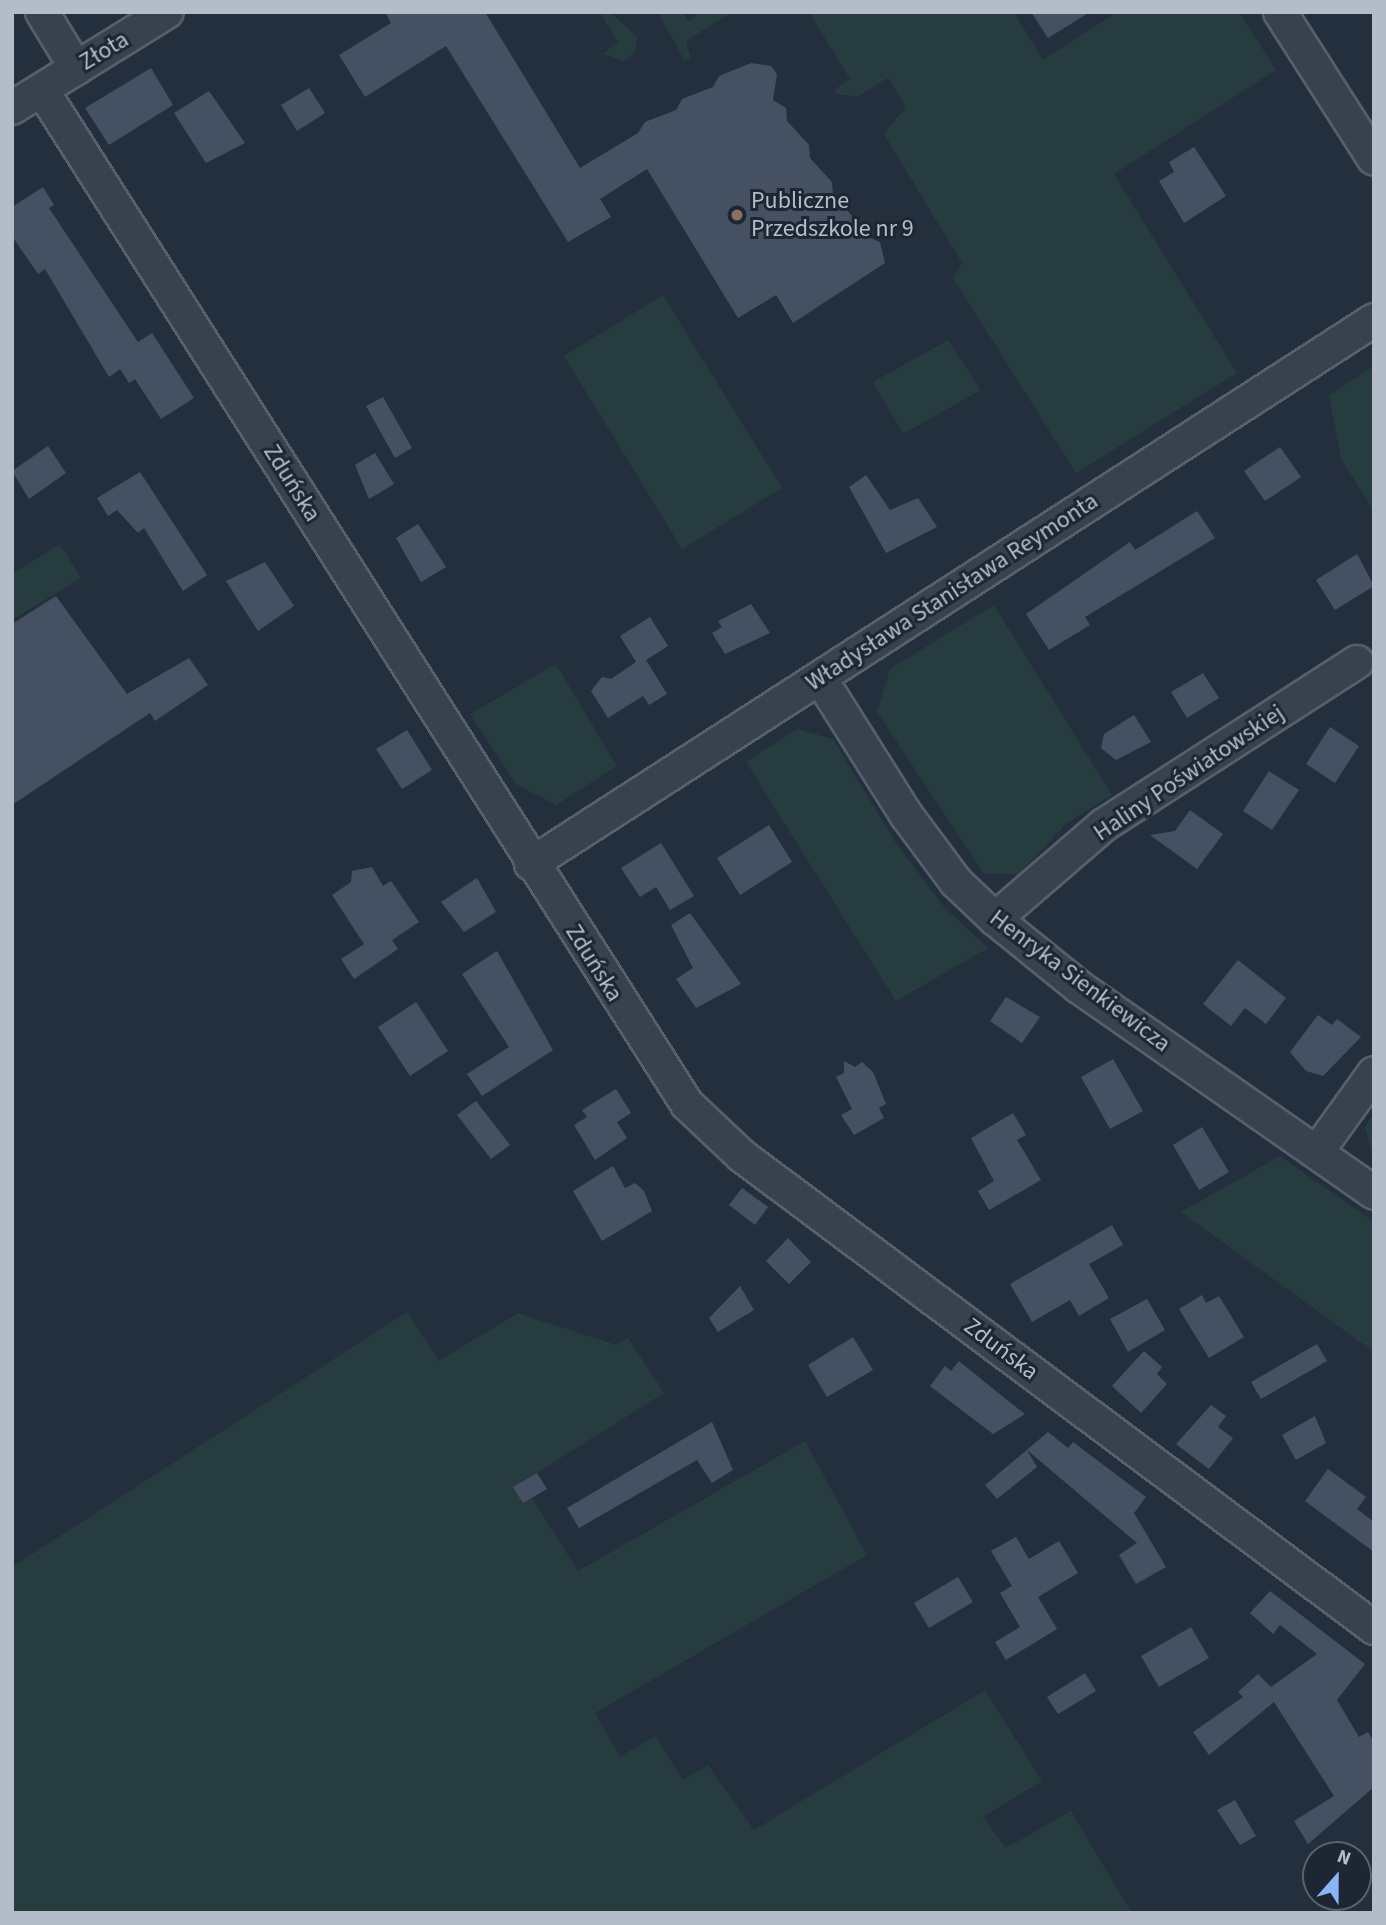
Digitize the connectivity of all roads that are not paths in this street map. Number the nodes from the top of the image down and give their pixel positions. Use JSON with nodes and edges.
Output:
{"nodes":[{"id":1,"x":42,"y":12,"type":"edge"},
{"id":2,"x":167,"y":12,"type":"edge"},
{"id":3,"x":1280,"y":12,"type":"edge"},
{"id":4,"x":76,"y":68,"type":"junction"},
{"id":5,"x":41,"y":90,"type":"junction"},
{"id":6,"x":12,"y":108,"type":"edge"},
{"id":7,"x":1374,"y":159,"type":"edge"},
{"id":8,"x":1374,"y":320,"type":"edge"},
{"id":9,"x":1357,"y":662,"type":"dead end"},
{"id":10,"x":820,"y":678,"type":"junction"},
{"id":11,"x":531,"y":864,"type":"junction"},
{"id":12,"x":995,"y":919,"type":"junction"},
{"id":13,"x":1374,"y":1073,"type":"edge"},
{"id":14,"x":1317,"y":1152,"type":"junction"},
{"id":15,"x":1374,"y":1193,"type":"edge"},
{"id":16,"x":1374,"y":1629,"type":"edge"}],
"edges":[{"from":1,"to":4,"type":"street"},
{"from":2,"to":4,"type":"street","name":"Złota"},
{"from":3,"to":7,"type":"street"},
{"from":4,"to":5,"type":"street","name":"Złota"},
{"from":5,"to":6,"type":"street","name":"Złota"},
{"from":5,"to":11,"type":"street","name":"Zduńska"},
{"from":8,"to":10,"type":"street","name":"Władysława Stanisława Reymonta"},
{"from":9,"to":12,"type":"street","name":"Haliny Poświatowskiej"},
{"from":10,"to":11,"type":"street","name":"Władysława Stanisława Reymonta"},
{"from":10,"to":12,"type":"street","name":"Henryka Sienkiewicza"},
{"from":11,"to":16,"type":"street","name":"Zduńska"},
{"from":12,"to":14,"type":"street","name":"Henryka Sienkiewicza"},
{"from":13,"to":14,"type":"street"},
{"from":14,"to":15,"type":"street","name":"Henryka Sienkiewicza"}]}
